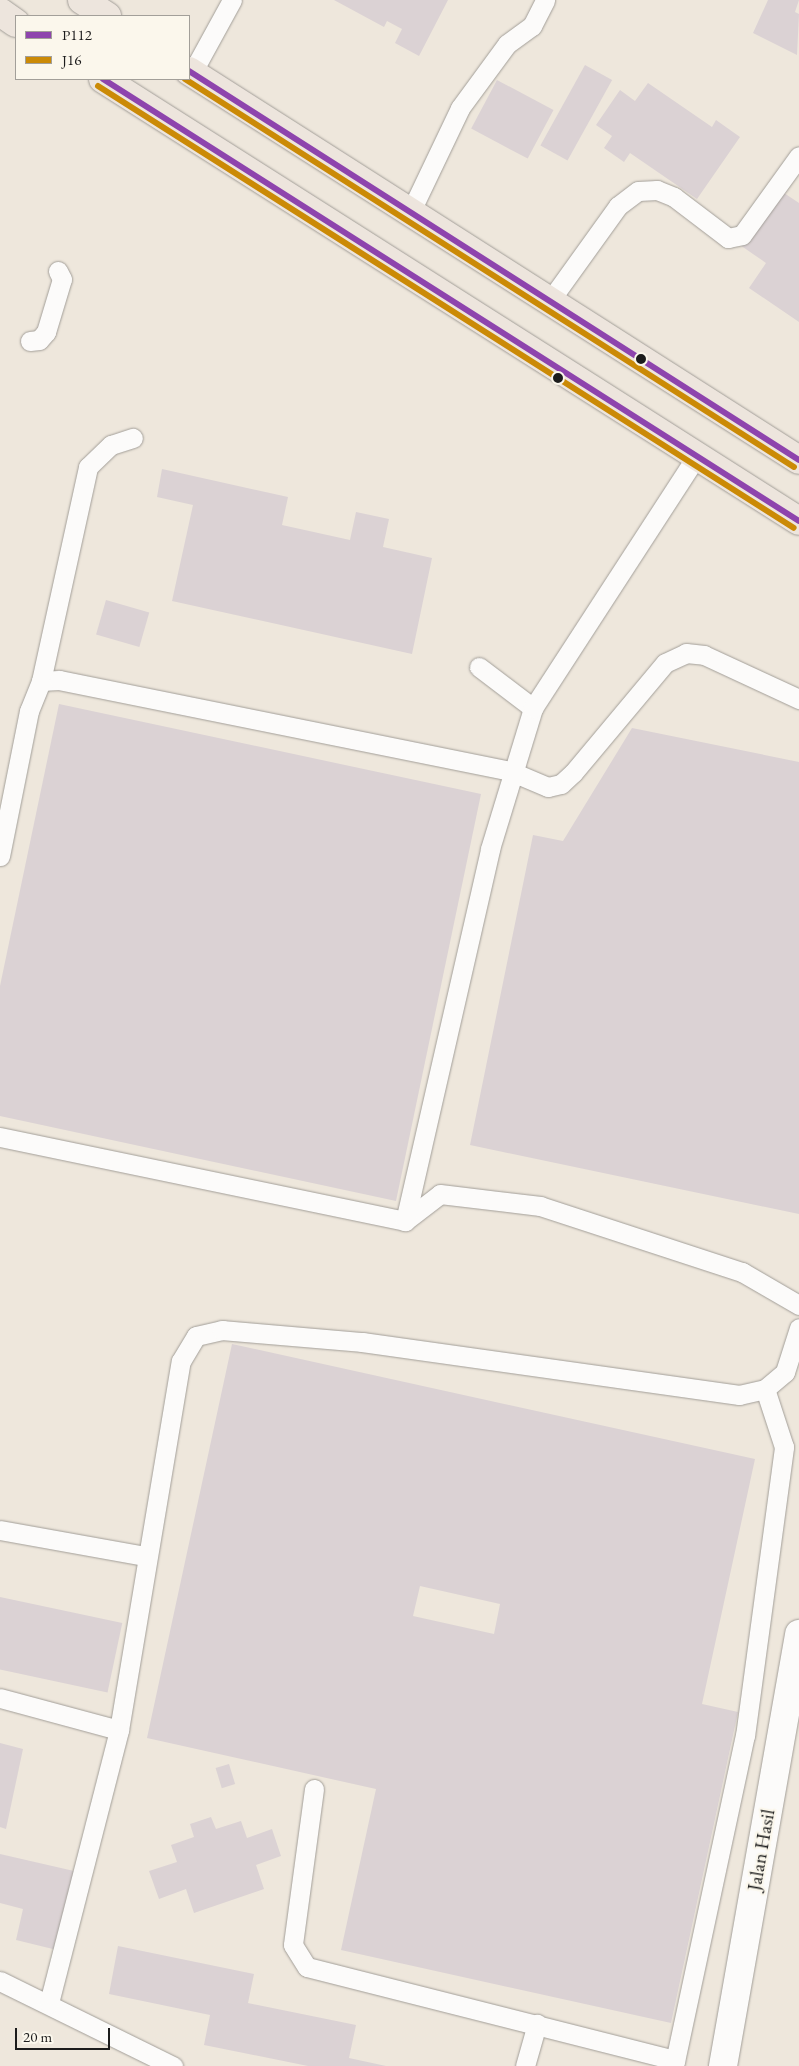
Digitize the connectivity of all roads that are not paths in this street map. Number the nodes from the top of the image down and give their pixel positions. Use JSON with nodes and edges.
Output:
{"nodes":[{"id":1,"x":82,"y":0,"type":"edge"},
{"id":2,"x":232,"y":0,"type":"edge"},
{"id":3,"x":545,"y":0,"type":"edge"},
{"id":4,"x":0,"y":12,"type":"edge"},
{"id":5,"x":105,"y":15,"type":"edge"},
{"id":6,"x":15,"y":22,"type":"edge"},
{"id":7,"x":190,"y":72,"type":"edge"},
{"id":8,"x":105,"y":80,"type":"edge"},
{"id":9,"x":799,"y":156,"type":"edge"},
{"id":10,"x":410,"y":213,"type":"junction"},
{"id":11,"x":58,"y":271,"type":"dead end"},
{"id":12,"x":549,"y":302,"type":"junction"},
{"id":13,"x":30,"y":341,"type":"dead end"},
{"id":14,"x":133,"y":438,"type":"dead end"},
{"id":15,"x":696,"y":457,"type":"junction"},
{"id":16,"x":799,"y":460,"type":"edge"},
{"id":17,"x":799,"y":521,"type":"edge"},
{"id":18,"x":479,"y":667,"type":"dead end"},
{"id":19,"x":41,"y":681,"type":"junction"},
{"id":20,"x":799,"y":699,"type":"edge"},
{"id":21,"x":532,"y":708,"type":"junction"},
{"id":22,"x":510,"y":771,"type":"junction"},
{"id":23,"x":0,"y":856,"type":"edge"},
{"id":24,"x":0,"y":1137,"type":"edge"},
{"id":25,"x":405,"y":1221,"type":"junction"},
{"id":26,"x":799,"y":1305,"type":"edge"},
{"id":27,"x":799,"y":1328,"type":"edge"},
{"id":28,"x":765,"y":1390,"type":"junction"},
{"id":29,"x":0,"y":1530,"type":"edge"},
{"id":30,"x":145,"y":1556,"type":"junction"},
{"id":31,"x":799,"y":1634,"type":"edge"},
{"id":32,"x":0,"y":1698,"type":"edge"},
{"id":33,"x":119,"y":1730,"type":"junction"},
{"id":34,"x":314,"y":1789,"type":"dead end"},
{"id":35,"x":0,"y":1981,"type":"edge"},
{"id":36,"x":49,"y":2004,"type":"junction"},
{"id":37,"x":537,"y":2024,"type":"junction"},
{"id":38,"x":674,"y":2063,"type":"edge"},
{"id":39,"x":173,"y":2066,"type":"edge"},
{"id":40,"x":525,"y":2066,"type":"edge"},
{"id":41,"x":722,"y":2066,"type":"edge"}],
"edges":[{"from":1,"to":5,"type":"main road"},
{"from":2,"to":7,"type":"lane"},
{"from":3,"to":10,"type":"lane"},
{"from":4,"to":6,"type":"main road"},
{"from":7,"to":10,"type":"main road"},
{"from":8,"to":15,"type":"main road"},
{"from":9,"to":12,"type":"lane"},
{"from":10,"to":12,"type":"main road"},
{"from":11,"to":13,"type":"lane"},
{"from":12,"to":16,"type":"main road"},
{"from":14,"to":19,"type":"lane"},
{"from":15,"to":17,"type":"main road"},
{"from":15,"to":21,"type":"lane"},
{"from":18,"to":21,"type":"lane"},
{"from":19,"to":22,"type":"lane"},
{"from":19,"to":23,"type":"lane"},
{"from":20,"to":22,"type":"lane"},
{"from":21,"to":22,"type":"lane"},
{"from":22,"to":25,"type":"lane"},
{"from":24,"to":25,"type":"lane"},
{"from":25,"to":26,"type":"lane"},
{"from":27,"to":28,"type":"lane"},
{"from":28,"to":30,"type":"lane"},
{"from":28,"to":38,"type":"lane"},
{"from":29,"to":30,"type":"lane"},
{"from":30,"to":33,"type":"lane"},
{"from":31,"to":41,"type":"street","name":"Jalan Hasil"},
{"from":32,"to":33,"type":"lane"},
{"from":33,"to":36,"type":"lane"},
{"from":34,"to":37,"type":"lane"},
{"from":35,"to":36,"type":"lane"},
{"from":36,"to":39,"type":"lane"},
{"from":37,"to":38,"type":"lane"},
{"from":37,"to":40,"type":"lane"}]}
